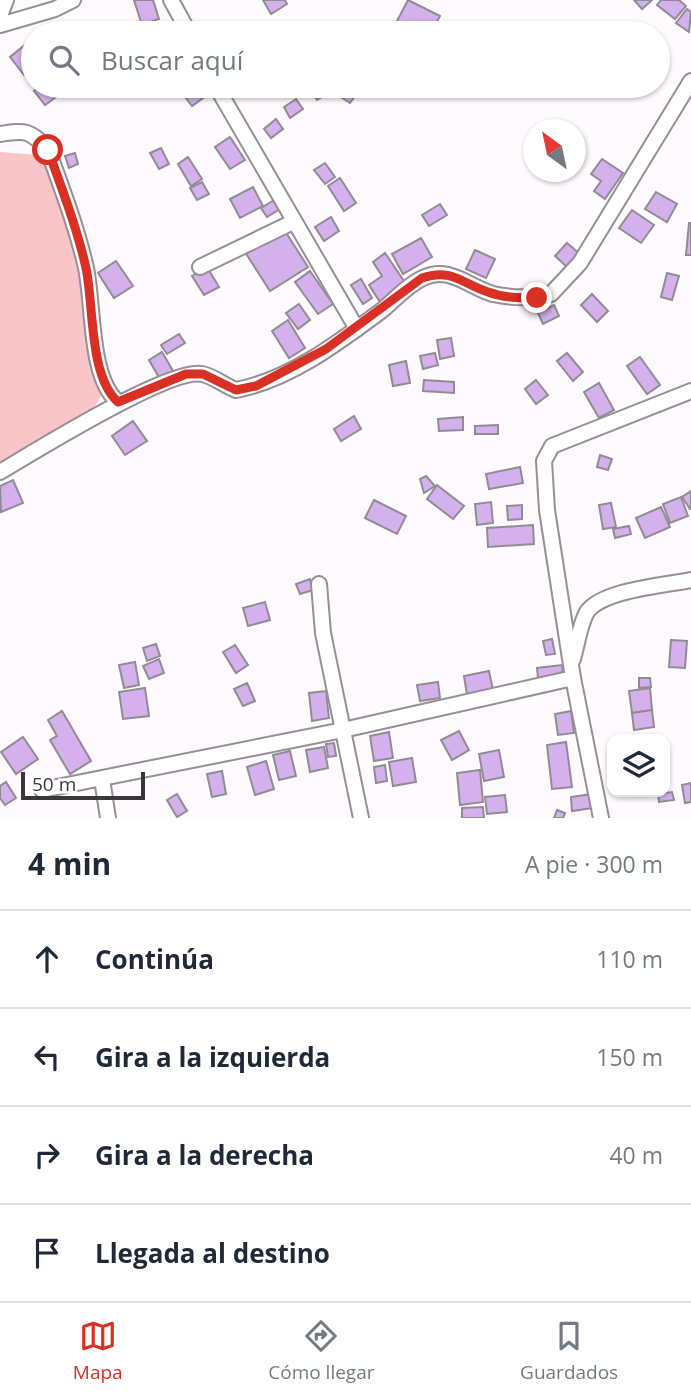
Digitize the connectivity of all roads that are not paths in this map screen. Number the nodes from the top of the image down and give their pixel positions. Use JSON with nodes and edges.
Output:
{"nodes":[{"id":1,"x":6,"y":0,"type":"edge"},
{"id":2,"x":74,"y":0,"type":"edge"},
{"id":3,"x":171,"y":0,"type":"edge"},
{"id":4,"x":0,"y":16,"type":"edge"},
{"id":5,"x":182,"y":21,"type":"edge"},
{"id":6,"x":0,"y":25,"type":"edge"},
{"id":7,"x":691,"y":81,"type":"edge"},
{"id":8,"x":222,"y":98,"type":"edge"},
{"id":9,"x":0,"y":134,"type":"edge"},
{"id":10,"x":293,"y":222,"type":"junction"},
{"id":11,"x":200,"y":267,"type":"dead end"},
{"id":12,"x":357,"y":328,"type":"junction"},
{"id":13,"x":691,"y":391,"type":"edge"},
{"id":14,"x":118,"y":402,"type":"junction"},
{"id":15,"x":0,"y":472,"type":"edge"},
{"id":16,"x":691,"y":580,"type":"edge"},
{"id":17,"x":319,"y":584,"type":"dead end"},
{"id":18,"x":572,"y":662,"type":"junction"},
{"id":19,"x":573,"y":678,"type":"junction"},
{"id":20,"x":343,"y":730,"type":"junction"},
{"id":21,"x":102,"y":779,"type":"junction"},
{"id":22,"x":42,"y":790,"type":"dead end"},
{"id":23,"x":108,"y":818,"type":"edge"},
{"id":24,"x":361,"y":818,"type":"edge"},
{"id":25,"x":601,"y":818,"type":"edge"}],
"edges":[{"from":1,"to":4,"type":"street"},
{"from":2,"to":6,"type":"street"},
{"from":3,"to":5,"type":"street"},
{"from":7,"to":12,"type":"street"},
{"from":8,"to":10,"type":"street"},
{"from":9,"to":14,"type":"street"},
{"from":10,"to":11,"type":"street"},
{"from":10,"to":12,"type":"street"},
{"from":12,"to":14,"type":"street"},
{"from":13,"to":18,"type":"street"},
{"from":14,"to":15,"type":"street"},
{"from":16,"to":18,"type":"street"},
{"from":17,"to":20,"type":"street"},
{"from":18,"to":19,"type":"street"},
{"from":19,"to":20,"type":"street"},
{"from":19,"to":25,"type":"street"},
{"from":20,"to":21,"type":"street"},
{"from":20,"to":24,"type":"street"},
{"from":21,"to":22,"type":"street"},
{"from":21,"to":23,"type":"street"}]}
